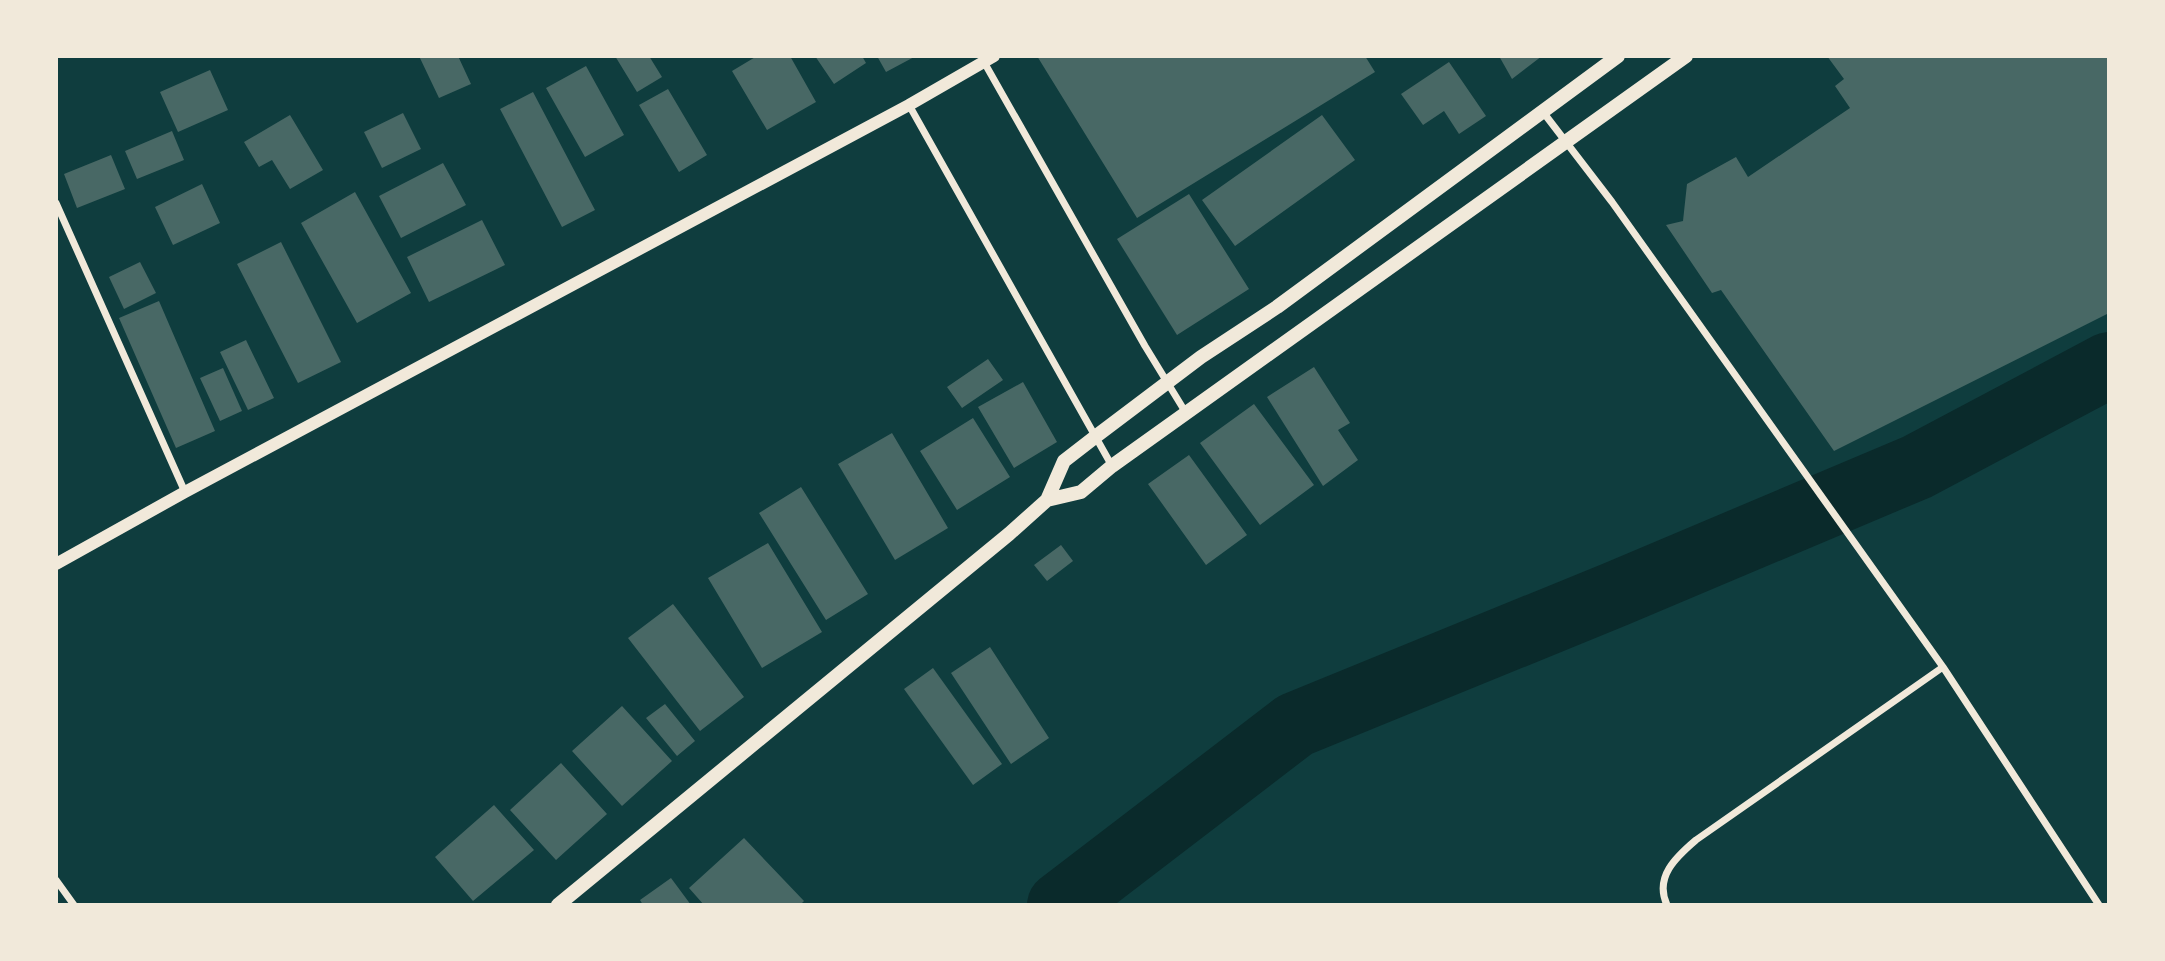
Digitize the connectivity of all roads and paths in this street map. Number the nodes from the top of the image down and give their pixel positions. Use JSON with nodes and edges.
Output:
{"nodes":[{"id":1,"x":1618,"y":56,"type":"edge"},
{"id":2,"x":1686,"y":56,"type":"edge"},
{"id":3,"x":986,"y":58,"type":"edge"},
{"id":4,"x":909,"y":105,"type":"junction"},
{"id":5,"x":1542,"y":111,"type":"junction"},
{"id":6,"x":1566,"y":141,"type":"junction"},
{"id":7,"x":56,"y":203,"type":"edge"},
{"id":8,"x":1167,"y":383,"type":"junction"},
{"id":9,"x":1186,"y":413,"type":"junction"},
{"id":10,"x":1095,"y":437,"type":"junction"},
{"id":11,"x":1112,"y":466,"type":"junction"},
{"id":12,"x":185,"y":492,"type":"junction"},
{"id":13,"x":1047,"y":500,"type":"junction"},
{"id":14,"x":56,"y":564,"type":"edge"},
{"id":15,"x":1943,"y":667,"type":"junction"},
{"id":16,"x":56,"y":880,"type":"edge"},
{"id":17,"x":74,"y":905,"type":"edge"},
{"id":18,"x":558,"y":905,"type":"edge"},
{"id":19,"x":1667,"y":905,"type":"edge"},
{"id":20,"x":2099,"y":905,"type":"edge"}],
"edges":[{"from":1,"to":5,"type":"main road"},
{"from":2,"to":6,"type":"main road"},
{"from":3,"to":4,"type":"street"},
{"from":3,"to":8,"type":"street"},
{"from":4,"to":10,"type":"street"},
{"from":4,"to":12,"type":"street"},
{"from":5,"to":6,"type":"street"},
{"from":5,"to":8,"type":"main road"},
{"from":6,"to":9,"type":"main road"},
{"from":6,"to":15,"type":"street"},
{"from":7,"to":12,"type":"street"},
{"from":8,"to":9,"type":"street"},
{"from":8,"to":10,"type":"main road"},
{"from":9,"to":11,"type":"main road"},
{"from":10,"to":11,"type":"street"},
{"from":10,"to":13,"type":"main road"},
{"from":11,"to":13,"type":"main road"},
{"from":12,"to":14,"type":"street"},
{"from":13,"to":18,"type":"main road"},
{"from":15,"to":19,"type":"street"},
{"from":15,"to":20,"type":"street"},
{"from":16,"to":17,"type":"street"}]}
